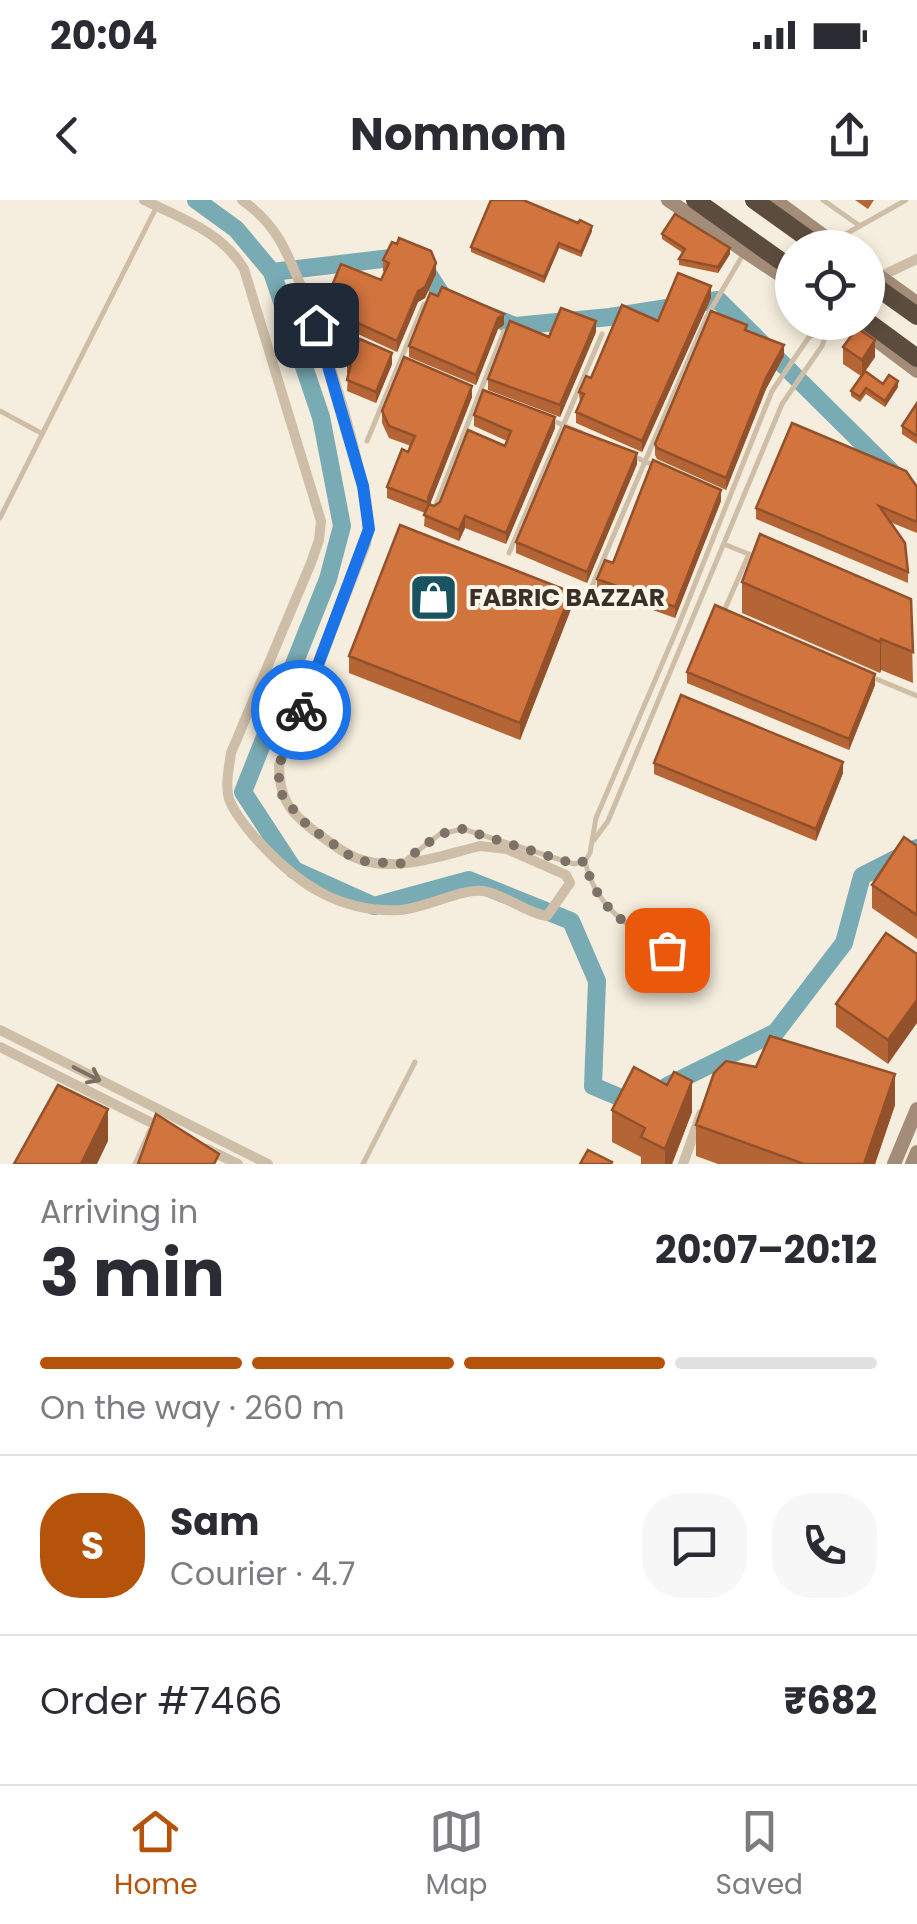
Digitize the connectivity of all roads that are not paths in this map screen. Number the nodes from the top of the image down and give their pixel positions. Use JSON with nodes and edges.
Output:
{"nodes":[{"id":1,"x":144,"y":200,"type":"edge"},
{"id":2,"x":242,"y":200,"type":"edge"},
{"id":3,"x":668,"y":200,"type":"edge"},
{"id":4,"x":695,"y":200,"type":"edge"},
{"id":5,"x":754,"y":200,"type":"edge"},
{"id":6,"x":775,"y":200,"type":"edge"},
{"id":7,"x":823,"y":200,"type":"edge"},
{"id":8,"x":906,"y":200,"type":"edge"},
{"id":9,"x":156,"y":206,"type":"junction"},
{"id":10,"x":715,"y":223,"type":"junction"},
{"id":11,"x":860,"y":226,"type":"junction"},
{"id":12,"x":804,"y":230,"type":"edge"},
{"id":13,"x":812,"y":230,"type":"edge"},
{"id":14,"x":854,"y":230,"type":"edge"},
{"id":15,"x":745,"y":252,"type":"junction"},
{"id":16,"x":775,"y":259,"type":"edge"},
{"id":17,"x":917,"y":259,"type":"edge"},
{"id":18,"x":775,"y":271,"type":"edge"},
{"id":19,"x":885,"y":272,"type":"edge"},
{"id":20,"x":885,"y":286,"type":"edge"},
{"id":21,"x":885,"y":290,"type":"edge"},
{"id":22,"x":917,"y":303,"type":"edge"},
{"id":23,"x":424,"y":304,"type":"edge"},
{"id":24,"x":917,"y":316,"type":"edge"},
{"id":25,"x":316,"y":325,"type":"junction"},
{"id":26,"x":504,"y":331,"type":"edge"},
{"id":27,"x":602,"y":334,"type":"dead end"},
{"id":28,"x":885,"y":334,"type":"edge"},
{"id":29,"x":807,"y":340,"type":"edge"},
{"id":30,"x":824,"y":340,"type":"edge"},
{"id":31,"x":876,"y":340,"type":"edge"},
{"id":32,"x":367,"y":346,"type":"edge"},
{"id":33,"x":384,"y":354,"type":"edge"},
{"id":34,"x":917,"y":358,"type":"edge"},
{"id":35,"x":401,"y":361,"type":"junction"},
{"id":36,"x":917,"y":371,"type":"edge"},
{"id":37,"x":465,"y":388,"type":"edge"},
{"id":38,"x":480,"y":394,"type":"junction"},
{"id":39,"x":0,"y":410,"type":"edge"},
{"id":40,"x":548,"y":419,"type":"edge"},
{"id":41,"x":565,"y":425,"type":"junction"},
{"id":42,"x":42,"y":433,"type":"junction"},
{"id":43,"x":597,"y":440,"type":"edge"},
{"id":44,"x":367,"y":441,"type":"dead end"},
{"id":45,"x":629,"y":454,"type":"edge"},
{"id":46,"x":645,"y":461,"type":"junction"},
{"id":47,"x":662,"y":468,"type":"edge"},
{"id":48,"x":730,"y":497,"type":"junction"},
{"id":49,"x":741,"y":503,"type":"junction"},
{"id":50,"x":434,"y":511,"type":"edge"},
{"id":51,"x":0,"y":518,"type":"edge"},
{"id":52,"x":724,"y":544,"type":"junction"},
{"id":53,"x":510,"y":553,"type":"dead end"},
{"id":54,"x":749,"y":554,"type":"junction"},
{"id":55,"x":766,"y":562,"type":"edge"},
{"id":56,"x":592,"y":586,"type":"dead end"},
{"id":57,"x":700,"y":602,"type":"junction"},
{"id":58,"x":864,"y":674,"type":"edge"},
{"id":59,"x":917,"y":696,"type":"edge"},
{"id":60,"x":592,"y":842,"type":"junction"},
{"id":61,"x":585,"y":861,"type":"junction"},
{"id":62,"x":400,"y":864,"type":"junction"},
{"id":63,"x":667,"y":950,"type":"dead end"},
{"id":64,"x":0,"y":1030,"type":"edge"},
{"id":65,"x":0,"y":1047,"type":"edge"},
{"id":66,"x":415,"y":1062,"type":"dead end"},
{"id":67,"x":708,"y":1094,"type":"edge"},
{"id":68,"x":917,"y":1109,"type":"edge"},
{"id":69,"x":153,"y":1124,"type":"junction"},
{"id":70,"x":170,"y":1132,"type":"edge"},
{"id":71,"x":187,"y":1140,"type":"edge"},
{"id":72,"x":917,"y":1152,"type":"edge"},
{"id":73,"x":136,"y":1164,"type":"edge"},
{"id":74,"x":238,"y":1164,"type":"edge"},
{"id":75,"x":267,"y":1164,"type":"edge"},
{"id":76,"x":363,"y":1164,"type":"edge"},
{"id":77,"x":683,"y":1164,"type":"edge"},
{"id":78,"x":894,"y":1164,"type":"edge"},
{"id":79,"x":912,"y":1164,"type":"edge"}],
"edges":[{"from":1,"to":9,"type":"street"},
{"from":2,"to":25,"type":"street"},
{"from":3,"to":10,"type":"street"},
{"from":4,"to":10,"type":"highway"},
{"from":5,"to":12,"type":"highway"},
{"from":6,"to":13,"type":"street"},
{"from":7,"to":11,"type":"lane"},
{"from":8,"to":11,"type":"lane"},
{"from":9,"to":42,"type":"lane"},
{"from":9,"to":62,"type":"street"},
{"from":10,"to":15,"type":"street"},
{"from":10,"to":16,"type":"highway"},
{"from":11,"to":14,"type":"lane"},
{"from":15,"to":18,"type":"street"},
{"from":15,"to":46,"type":"lane"},
{"from":17,"to":19,"type":"street"},
{"from":20,"to":22,"type":"street"},
{"from":21,"to":24,"type":"highway"},
{"from":23,"to":35,"type":"lane"},
{"from":25,"to":32,"type":"lane"},
{"from":25,"to":62,"type":"street"},
{"from":26,"to":38,"type":"lane"},
{"from":27,"to":41,"type":"lane"},
{"from":28,"to":34,"type":"highway"},
{"from":29,"to":48,"type":"lane"},
{"from":30,"to":49,"type":"lane"},
{"from":31,"to":36,"type":"street"},
{"from":33,"to":35,"type":"lane"},
{"from":35,"to":44,"type":"lane"},
{"from":37,"to":38,"type":"lane"},
{"from":38,"to":50,"type":"lane"},
{"from":39,"to":42,"type":"lane"},
{"from":40,"to":41,"type":"lane"},
{"from":41,"to":43,"type":"lane"},
{"from":41,"to":53,"type":"lane"},
{"from":42,"to":51,"type":"lane"},
{"from":45,"to":46,"type":"lane"},
{"from":46,"to":47,"type":"lane"},
{"from":46,"to":56,"type":"lane"},
{"from":48,"to":49,"type":"lane"},
{"from":48,"to":60,"type":"lane"},
{"from":49,"to":52,"type":"lane"},
{"from":52,"to":54,"type":"lane"},
{"from":52,"to":57,"type":"lane"},
{"from":54,"to":55,"type":"lane"},
{"from":54,"to":57,"type":"lane"},
{"from":57,"to":60,"type":"lane"},
{"from":58,"to":59,"type":"lane"},
{"from":60,"to":61,"type":"lane"},
{"from":61,"to":62,"type":"lane"},
{"from":61,"to":63,"type":"lane"},
{"from":64,"to":75,"type":"street","one_way":true},
{"from":65,"to":69,"type":"street"},
{"from":66,"to":76,"type":"lane"},
{"from":67,"to":77,"type":"street"},
{"from":68,"to":78,"type":"street"},
{"from":69,"to":70,"type":"street"},
{"from":69,"to":73,"type":"lane"},
{"from":71,"to":74,"type":"street"},
{"from":72,"to":79,"type":"street"}]}
